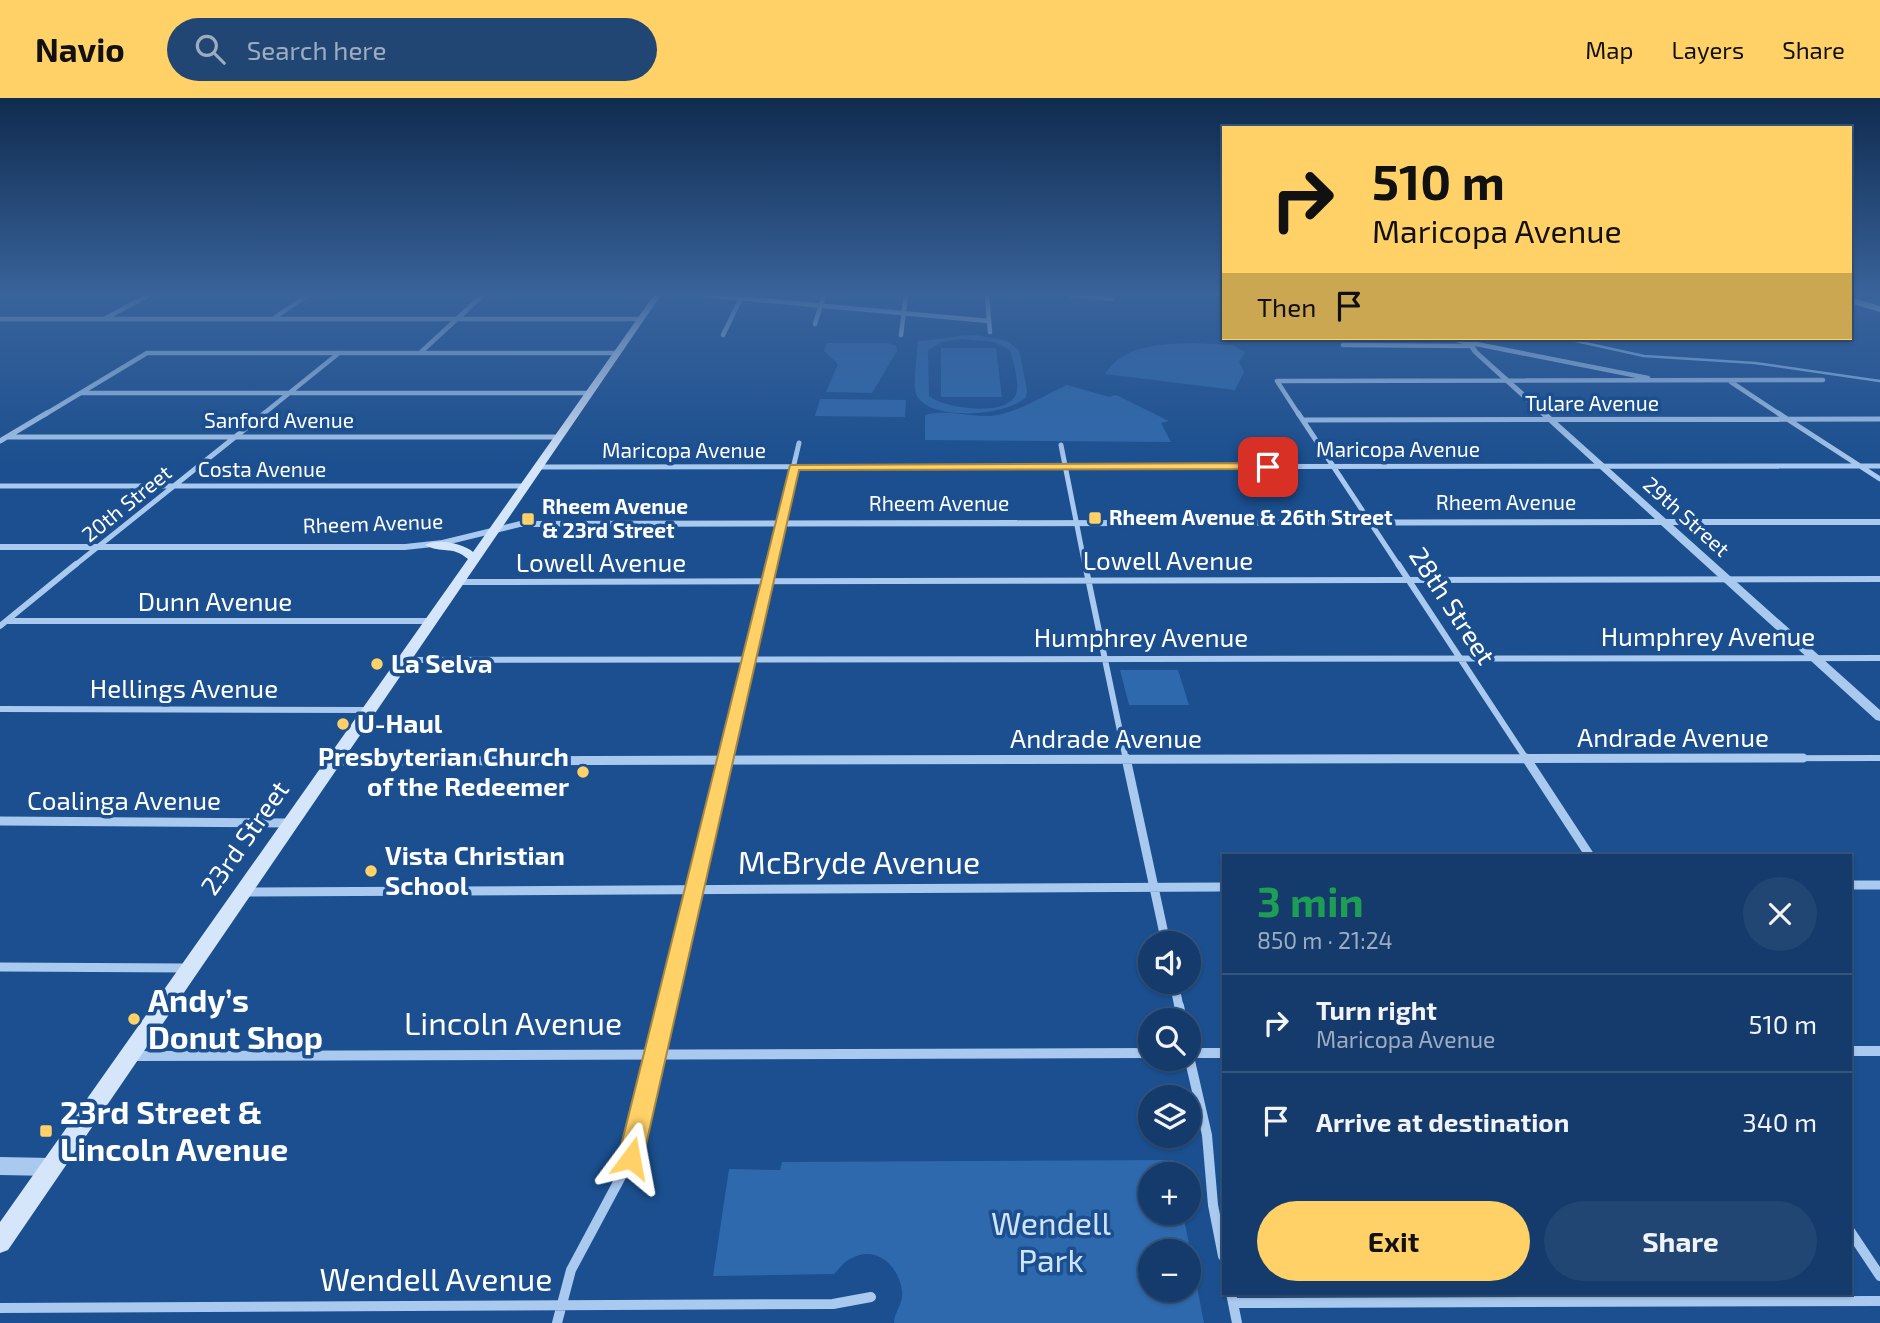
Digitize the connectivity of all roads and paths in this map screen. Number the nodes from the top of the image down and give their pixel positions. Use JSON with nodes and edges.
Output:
{"nodes":[{"id":1,"x":1480,"y":352,"type":"edge"},
{"id":2,"x":1522,"y":352,"type":"edge"},
{"id":3,"x":339,"y":353,"type":"junction"},
{"id":4,"x":421,"y":353,"type":"joint"},
{"id":5,"x":618,"y":353,"type":"joint"},
{"id":6,"x":1507,"y":380,"type":"junction"},
{"id":7,"x":1654,"y":380,"type":"junction"},
{"id":8,"x":1729,"y":380,"type":"junction"},
{"id":9,"x":1823,"y":380,"type":"dead end"},
{"id":10,"x":80,"y":393,"type":"junction"},
{"id":11,"x":289,"y":393,"type":"junction"},
{"id":12,"x":589,"y":393,"type":"junction"},
{"id":13,"x":1550,"y":419,"type":"junction"},
{"id":14,"x":1789,"y":419,"type":"junction"},
{"id":15,"x":1880,"y":419,"type":"edge"},
{"id":16,"x":1303,"y":420,"type":"junction"},
{"id":17,"x":7,"y":437,"type":"junction"},
{"id":18,"x":235,"y":437,"type":"junction"},
{"id":19,"x":558,"y":437,"type":"junction"},
{"id":20,"x":0,"y":439,"type":"edge"},
{"id":21,"x":799,"y":443,"type":"dead end"},
{"id":22,"x":1061,"y":444,"type":"dead end"},
{"id":23,"x":1333,"y":466,"type":"junction"},
{"id":24,"x":1601,"y":466,"type":"junction"},
{"id":25,"x":1860,"y":466,"type":"junction"},
{"id":26,"x":1880,"y":466,"type":"edge"},
{"id":27,"x":537,"y":467,"type":"junction"},
{"id":28,"x":794,"y":467,"type":"junction"},
{"id":29,"x":1066,"y":467,"type":"junction"},
{"id":30,"x":1880,"y":479,"type":"edge"},
{"id":31,"x":0,"y":486,"type":"edge"},
{"id":32,"x":174,"y":486,"type":"junction"},
{"id":33,"x":524,"y":486,"type":"junction"},
{"id":34,"x":1663,"y":522,"type":"junction"},
{"id":35,"x":1880,"y":522,"type":"edge"},
{"id":36,"x":1371,"y":523,"type":"junction"},
{"id":37,"x":782,"y":524,"type":"junction"},
{"id":38,"x":1079,"y":524,"type":"junction"},
{"id":39,"x":493,"y":531,"type":"junction"},
{"id":40,"x":431,"y":545,"type":"junction"},
{"id":41,"x":0,"y":547,"type":"edge"},
{"id":42,"x":99,"y":547,"type":"junction"},
{"id":43,"x":473,"y":558,"type":"junction"},
{"id":44,"x":1880,"y":579,"type":"edge"},
{"id":45,"x":1088,"y":580,"type":"junction"},
{"id":46,"x":1408,"y":580,"type":"junction"},
{"id":47,"x":1727,"y":580,"type":"junction"},
{"id":48,"x":457,"y":582,"type":"junction"},
{"id":49,"x":767,"y":582,"type":"junction"},
{"id":50,"x":430,"y":621,"type":"junction"},
{"id":51,"x":2,"y":623,"type":"edge"},
{"id":52,"x":1814,"y":658,"type":"junction"},
{"id":53,"x":1880,"y":658,"type":"edge"},
{"id":54,"x":1104,"y":659,"type":"junction"},
{"id":55,"x":1459,"y":659,"type":"junction"},
{"id":56,"x":403,"y":660,"type":"junction"},
{"id":57,"x":747,"y":660,"type":"junction"},
{"id":58,"x":0,"y":709,"type":"edge"},
{"id":59,"x":368,"y":710,"type":"junction"},
{"id":60,"x":1880,"y":717,"type":"edge"},
{"id":61,"x":1880,"y":758,"type":"edge"},
{"id":62,"x":1527,"y":759,"type":"junction"},
{"id":63,"x":723,"y":760,"type":"junction"},
{"id":64,"x":1127,"y":760,"type":"junction"},
{"id":65,"x":333,"y":761,"type":"junction"},
{"id":66,"x":0,"y":821,"type":"edge"},
{"id":67,"x":290,"y":823,"type":"junction"},
{"id":68,"x":1589,"y":854,"type":"edge"},
{"id":69,"x":1852,"y":885,"type":"edge"},
{"id":70,"x":1880,"y":885,"type":"edge"},
{"id":71,"x":1222,"y":887,"type":"edge"},
{"id":72,"x":694,"y":888,"type":"junction"},
{"id":73,"x":1154,"y":888,"type":"junction"},
{"id":74,"x":243,"y":892,"type":"junction"},
{"id":75,"x":1163,"y":931,"type":"edge"},
{"id":76,"x":0,"y":967,"type":"edge"},
{"id":77,"x":190,"y":968,"type":"junction"},
{"id":78,"x":1852,"y":1051,"type":"edge"},
{"id":79,"x":1880,"y":1051,"type":"edge"},
{"id":80,"x":1201,"y":1052,"type":"edge"},
{"id":81,"x":1222,"y":1052,"type":"edge"},
{"id":82,"x":1138,"y":1053,"type":"edge"},
{"id":83,"x":654,"y":1054,"type":"junction"},
{"id":84,"x":129,"y":1056,"type":"junction"},
{"id":85,"x":1192,"y":1071,"type":"edge"},
{"id":86,"x":0,"y":1166,"type":"edge"},
{"id":87,"x":52,"y":1167,"type":"junction"},
{"id":88,"x":1852,"y":1234,"type":"edge"},
{"id":89,"x":0,"y":1241,"type":"edge"},
{"id":90,"x":1222,"y":1251,"type":"edge"},
{"id":91,"x":1880,"y":1276,"type":"edge"},
{"id":92,"x":871,"y":1297,"type":"dead end"},
{"id":93,"x":1232,"y":1298,"type":"edge"},
{"id":94,"x":1880,"y":1301,"type":"edge"},
{"id":95,"x":561,"y":1306,"type":"junction"},
{"id":96,"x":0,"y":1308,"type":"edge"},
{"id":97,"x":556,"y":1323,"type":"edge"},
{"id":98,"x":1237,"y":1323,"type":"edge"}],
"edges":[{"from":1,"to":6,"type":"street","name":"29th Street"},
{"from":2,"to":7,"type":"street"},
{"from":3,"to":4,"type":"street"},
{"from":3,"to":10,"type":"street"},
{"from":3,"to":11,"type":"street","name":"20th Street"},
{"from":4,"to":5,"type":"street"},
{"from":5,"to":12,"type":"main road","name":"23rd Street"},
{"from":6,"to":7,"type":"street"},
{"from":6,"to":13,"type":"street","name":"29th Street"},
{"from":6,"to":16,"type":"street","name":"28th Street"},
{"from":7,"to":8,"type":"street"},
{"from":8,"to":9,"type":"street"},
{"from":8,"to":14,"type":"street"},
{"from":10,"to":11,"type":"street"},
{"from":10,"to":17,"type":"street"},
{"from":11,"to":12,"type":"street"},
{"from":11,"to":18,"type":"street","name":"20th Street"},
{"from":12,"to":19,"type":"main road","name":"23rd Street"},
{"from":13,"to":14,"type":"street","name":"Tulare Avenue"},
{"from":13,"to":16,"type":"street","name":"Tulare Avenue"},
{"from":13,"to":24,"type":"street","name":"29th Street"},
{"from":14,"to":15,"type":"street","name":"Tulare Avenue"},
{"from":14,"to":25,"type":"street"},
{"from":16,"to":23,"type":"street","name":"28th Street"},
{"from":17,"to":18,"type":"street","name":"Sanford Avenue"},
{"from":17,"to":20,"type":"street","name":"Sanford Avenue"},
{"from":18,"to":19,"type":"street","name":"Sanford Avenue"},
{"from":18,"to":32,"type":"street","name":"20th Street"},
{"from":19,"to":27,"type":"main road","name":"23rd Street"},
{"from":21,"to":28,"type":"street"},
{"from":22,"to":29,"type":"street"},
{"from":23,"to":24,"type":"street","name":"Maricopa Avenue"},
{"from":23,"to":29,"type":"street","name":"Maricopa Avenue"},
{"from":23,"to":36,"type":"street","name":"28th Street"},
{"from":24,"to":25,"type":"street","name":"Maricopa Avenue"},
{"from":24,"to":34,"type":"street","name":"29th Street"},
{"from":25,"to":26,"type":"street","name":"Maricopa Avenue"},
{"from":25,"to":30,"type":"street"},
{"from":27,"to":28,"type":"street","name":"Maricopa Avenue"},
{"from":27,"to":33,"type":"main road","name":"23rd Street"},
{"from":28,"to":29,"type":"street","name":"Maricopa Avenue"},
{"from":28,"to":37,"type":"street"},
{"from":29,"to":38,"type":"street"},
{"from":31,"to":32,"type":"street","name":"Costa Avenue"},
{"from":32,"to":33,"type":"street","name":"Costa Avenue"},
{"from":32,"to":42,"type":"street","name":"20th Street"},
{"from":33,"to":39,"type":"main road","name":"23rd Street"},
{"from":34,"to":35,"type":"street","name":"Rheem Avenue"},
{"from":34,"to":36,"type":"street","name":"Rheem Avenue"},
{"from":34,"to":47,"type":"street","name":"29th Street"},
{"from":36,"to":38,"type":"street","name":"Rheem Avenue"},
{"from":36,"to":46,"type":"street","name":"28th Street"},
{"from":37,"to":38,"type":"street","name":"Rheem Avenue"},
{"from":37,"to":39,"type":"street","name":"Rheem Avenue"},
{"from":37,"to":49,"type":"street"},
{"from":38,"to":45,"type":"street"},
{"from":39,"to":40,"type":"street","name":"Rheem Avenue"},
{"from":39,"to":43,"type":"main road","name":"23rd Street"},
{"from":40,"to":42,"type":"street","name":"Rheem Avenue"},
{"from":40,"to":43,"type":"main road"},
{"from":41,"to":42,"type":"street","name":"Rheem Avenue"},
{"from":42,"to":51,"type":"street","name":"20th Street"},
{"from":43,"to":48,"type":"main road","name":"23rd Street"},
{"from":44,"to":47,"type":"street","name":"Lowell Avenue"},
{"from":45,"to":46,"type":"street","name":"Lowell Avenue"},
{"from":45,"to":49,"type":"street","name":"Lowell Avenue"},
{"from":45,"to":54,"type":"street"},
{"from":46,"to":47,"type":"street","name":"Lowell Avenue"},
{"from":46,"to":55,"type":"street","name":"28th Street"},
{"from":47,"to":52,"type":"street","name":"29th Street"},
{"from":48,"to":49,"type":"street","name":"Lowell Avenue"},
{"from":48,"to":50,"type":"main road","name":"23rd Street"},
{"from":49,"to":57,"type":"street"},
{"from":50,"to":51,"type":"street","name":"Dunn Avenue"},
{"from":50,"to":56,"type":"main road","name":"23rd Street"},
{"from":52,"to":53,"type":"street","name":"Humphrey Avenue"},
{"from":52,"to":55,"type":"street","name":"Humphrey Avenue"},
{"from":52,"to":60,"type":"street","name":"29th Street"},
{"from":54,"to":55,"type":"street","name":"Humphrey Avenue"},
{"from":54,"to":57,"type":"street","name":"Humphrey Avenue"},
{"from":54,"to":64,"type":"street"},
{"from":55,"to":62,"type":"street","name":"28th Street"},
{"from":56,"to":57,"type":"street","name":"Humphrey Avenue"},
{"from":56,"to":59,"type":"main road","name":"23rd Street"},
{"from":57,"to":63,"type":"street"},
{"from":58,"to":59,"type":"street","name":"Hellings Avenue"},
{"from":59,"to":65,"type":"main road","name":"23rd Street"},
{"from":61,"to":62,"type":"street","name":"Andrade Avenue"},
{"from":62,"to":64,"type":"street","name":"Andrade Avenue"},
{"from":62,"to":68,"type":"street","name":"28th Street"},
{"from":63,"to":64,"type":"street","name":"Andrade Avenue"},
{"from":63,"to":65,"type":"street","name":"Andrade Avenue"},
{"from":63,"to":72,"type":"street"},
{"from":64,"to":73,"type":"street"},
{"from":65,"to":67,"type":"main road","name":"23rd Street"},
{"from":66,"to":67,"type":"street","name":"Coalinga Avenue"},
{"from":67,"to":74,"type":"main road","name":"23rd Street"},
{"from":69,"to":70,"type":"street"},
{"from":71,"to":73,"type":"street","name":"McBryde Avenue"},
{"from":72,"to":73,"type":"street","name":"McBryde Avenue"},
{"from":72,"to":74,"type":"street","name":"McBryde Avenue"},
{"from":72,"to":83,"type":"street"},
{"from":73,"to":75,"type":"street"},
{"from":74,"to":77,"type":"main road","name":"23rd Street"},
{"from":76,"to":77,"type":"street"},
{"from":77,"to":84,"type":"main road","name":"23rd Street"},
{"from":78,"to":79,"type":"street"},
{"from":80,"to":81,"type":"street"},
{"from":82,"to":83,"type":"street","name":"Lincoln Avenue"},
{"from":83,"to":84,"type":"street","name":"Lincoln Avenue"},
{"from":83,"to":95,"type":"street"},
{"from":84,"to":87,"type":"main road","name":"23rd Street"},
{"from":85,"to":90,"type":"street"},
{"from":86,"to":87,"type":"street"},
{"from":87,"to":89,"type":"main road","name":"23rd Street"},
{"from":88,"to":91,"type":"street"},
{"from":92,"to":95,"type":"street","name":"Wendell Avenue"},
{"from":93,"to":94,"type":"street"},
{"from":93,"to":98,"type":"street"},
{"from":95,"to":96,"type":"street","name":"Wendell Avenue"},
{"from":95,"to":97,"type":"street"}]}
